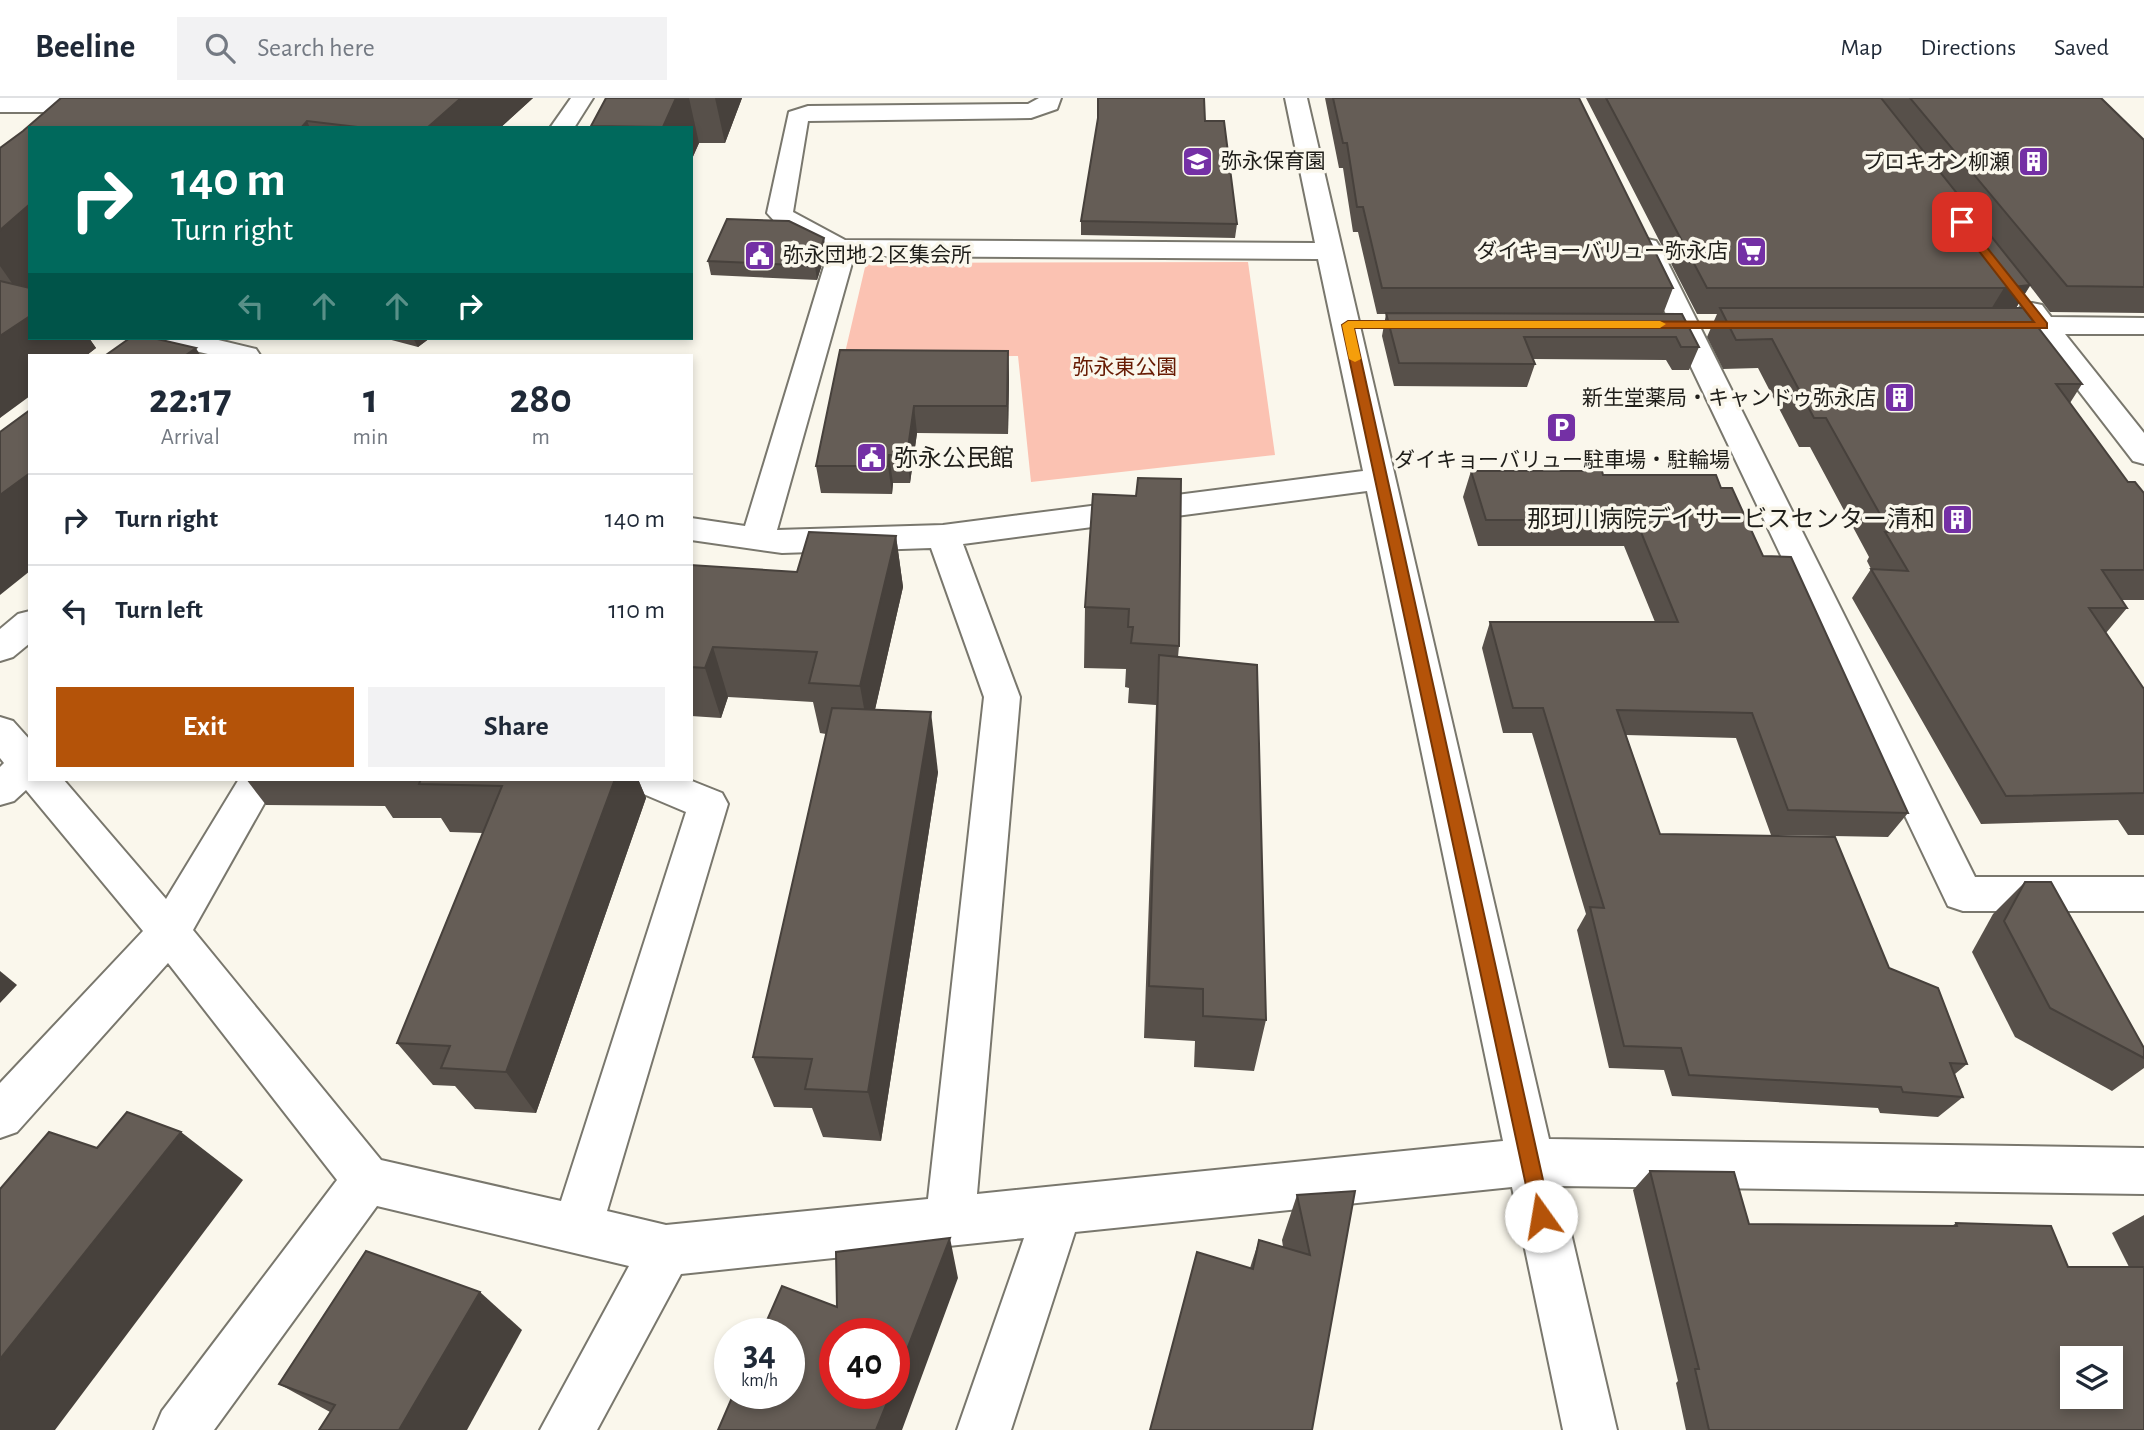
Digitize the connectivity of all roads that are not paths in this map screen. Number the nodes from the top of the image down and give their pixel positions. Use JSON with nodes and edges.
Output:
{"nodes":[{"id":1,"x":582,"y":98,"type":"edge"},
{"id":2,"x":1050,"y":98,"type":"edge"},
{"id":3,"x":1296,"y":98,"type":"edge"},
{"id":4,"x":130,"y":106,"type":"edge"},
{"id":5,"x":5,"y":116,"type":"edge"},
{"id":6,"x":563,"y":126,"type":"edge"},
{"id":7,"x":1636,"y":224,"type":"edge"},
{"id":8,"x":843,"y":248,"type":"junction"},
{"id":9,"x":1329,"y":251,"type":"junction"},
{"id":10,"x":2017,"y":293,"type":"edge"},
{"id":11,"x":1960,"y":325,"type":"edge"},
{"id":12,"x":2043,"y":325,"type":"junction"},
{"id":13,"x":2144,"y":326,"type":"edge"},
{"id":14,"x":189,"y":340,"type":"edge"},
{"id":15,"x":234,"y":347,"type":"edge"},
{"id":16,"x":2144,"y":454,"type":"edge"},
{"id":17,"x":1381,"y":479,"type":"junction"},
{"id":18,"x":693,"y":528,"type":"edge"},
{"id":19,"x":943,"y":537,"type":"junction"},
{"id":20,"x":758,"y":539,"type":"junction"},
{"id":21,"x":28,"y":625,"type":"edge"},
{"id":22,"x":0,"y":648,"type":"edge"},
{"id":23,"x":0,"y":731,"type":"edge"},
{"id":24,"x":24,"y":775,"type":"edge"},
{"id":25,"x":30,"y":781,"type":"edge"},
{"id":26,"x":258,"y":781,"type":"edge"},
{"id":27,"x":653,"y":781,"type":"edge"},
{"id":28,"x":2144,"y":894,"type":"edge"},
{"id":29,"x":169,"y":932,"type":"junction"},
{"id":30,"x":0,"y":1116,"type":"edge"},
{"id":31,"x":1529,"y":1162,"type":"junction"},
{"id":32,"x":2144,"y":1171,"type":"edge"},
{"id":33,"x":368,"y":1180,"type":"junction"},
{"id":34,"x":1058,"y":1210,"type":"junction"},
{"id":35,"x":950,"y":1221,"type":"junction"},
{"id":36,"x":577,"y":1229,"type":"junction"},
{"id":37,"x":666,"y":1250,"type":"junction"},
{"id":38,"x":181,"y":1430,"type":"edge"},
{"id":39,"x":567,"y":1430,"type":"edge"},
{"id":40,"x":984,"y":1430,"type":"edge"},
{"id":41,"x":1590,"y":1430,"type":"edge"}],
"edges":[{"from":1,"to":6,"type":"street"},
{"from":2,"to":8,"type":"street"},
{"from":3,"to":9,"type":"street"},
{"from":4,"to":5,"type":"street"},
{"from":7,"to":28,"type":"street"},
{"from":8,"to":9,"type":"street"},
{"from":8,"to":20,"type":"street"},
{"from":9,"to":17,"type":"street"},
{"from":10,"to":12,"type":"street"},
{"from":11,"to":12,"type":"street"},
{"from":12,"to":13,"type":"street"},
{"from":12,"to":16,"type":"street"},
{"from":14,"to":15,"type":"street"},
{"from":17,"to":19,"type":"street"},
{"from":17,"to":31,"type":"street"},
{"from":18,"to":20,"type":"street"},
{"from":19,"to":20,"type":"street"},
{"from":19,"to":35,"type":"street"},
{"from":21,"to":22,"type":"street"},
{"from":23,"to":24,"type":"street"},
{"from":25,"to":29,"type":"street"},
{"from":26,"to":29,"type":"street"},
{"from":27,"to":36,"type":"street"},
{"from":29,"to":30,"type":"street"},
{"from":29,"to":33,"type":"street"},
{"from":31,"to":32,"type":"street"},
{"from":31,"to":34,"type":"street"},
{"from":31,"to":41,"type":"street"},
{"from":33,"to":36,"type":"street"},
{"from":33,"to":38,"type":"street"},
{"from":34,"to":35,"type":"street"},
{"from":34,"to":40,"type":"street"},
{"from":35,"to":37,"type":"street"},
{"from":36,"to":37,"type":"street"},
{"from":37,"to":39,"type":"street"}]}
